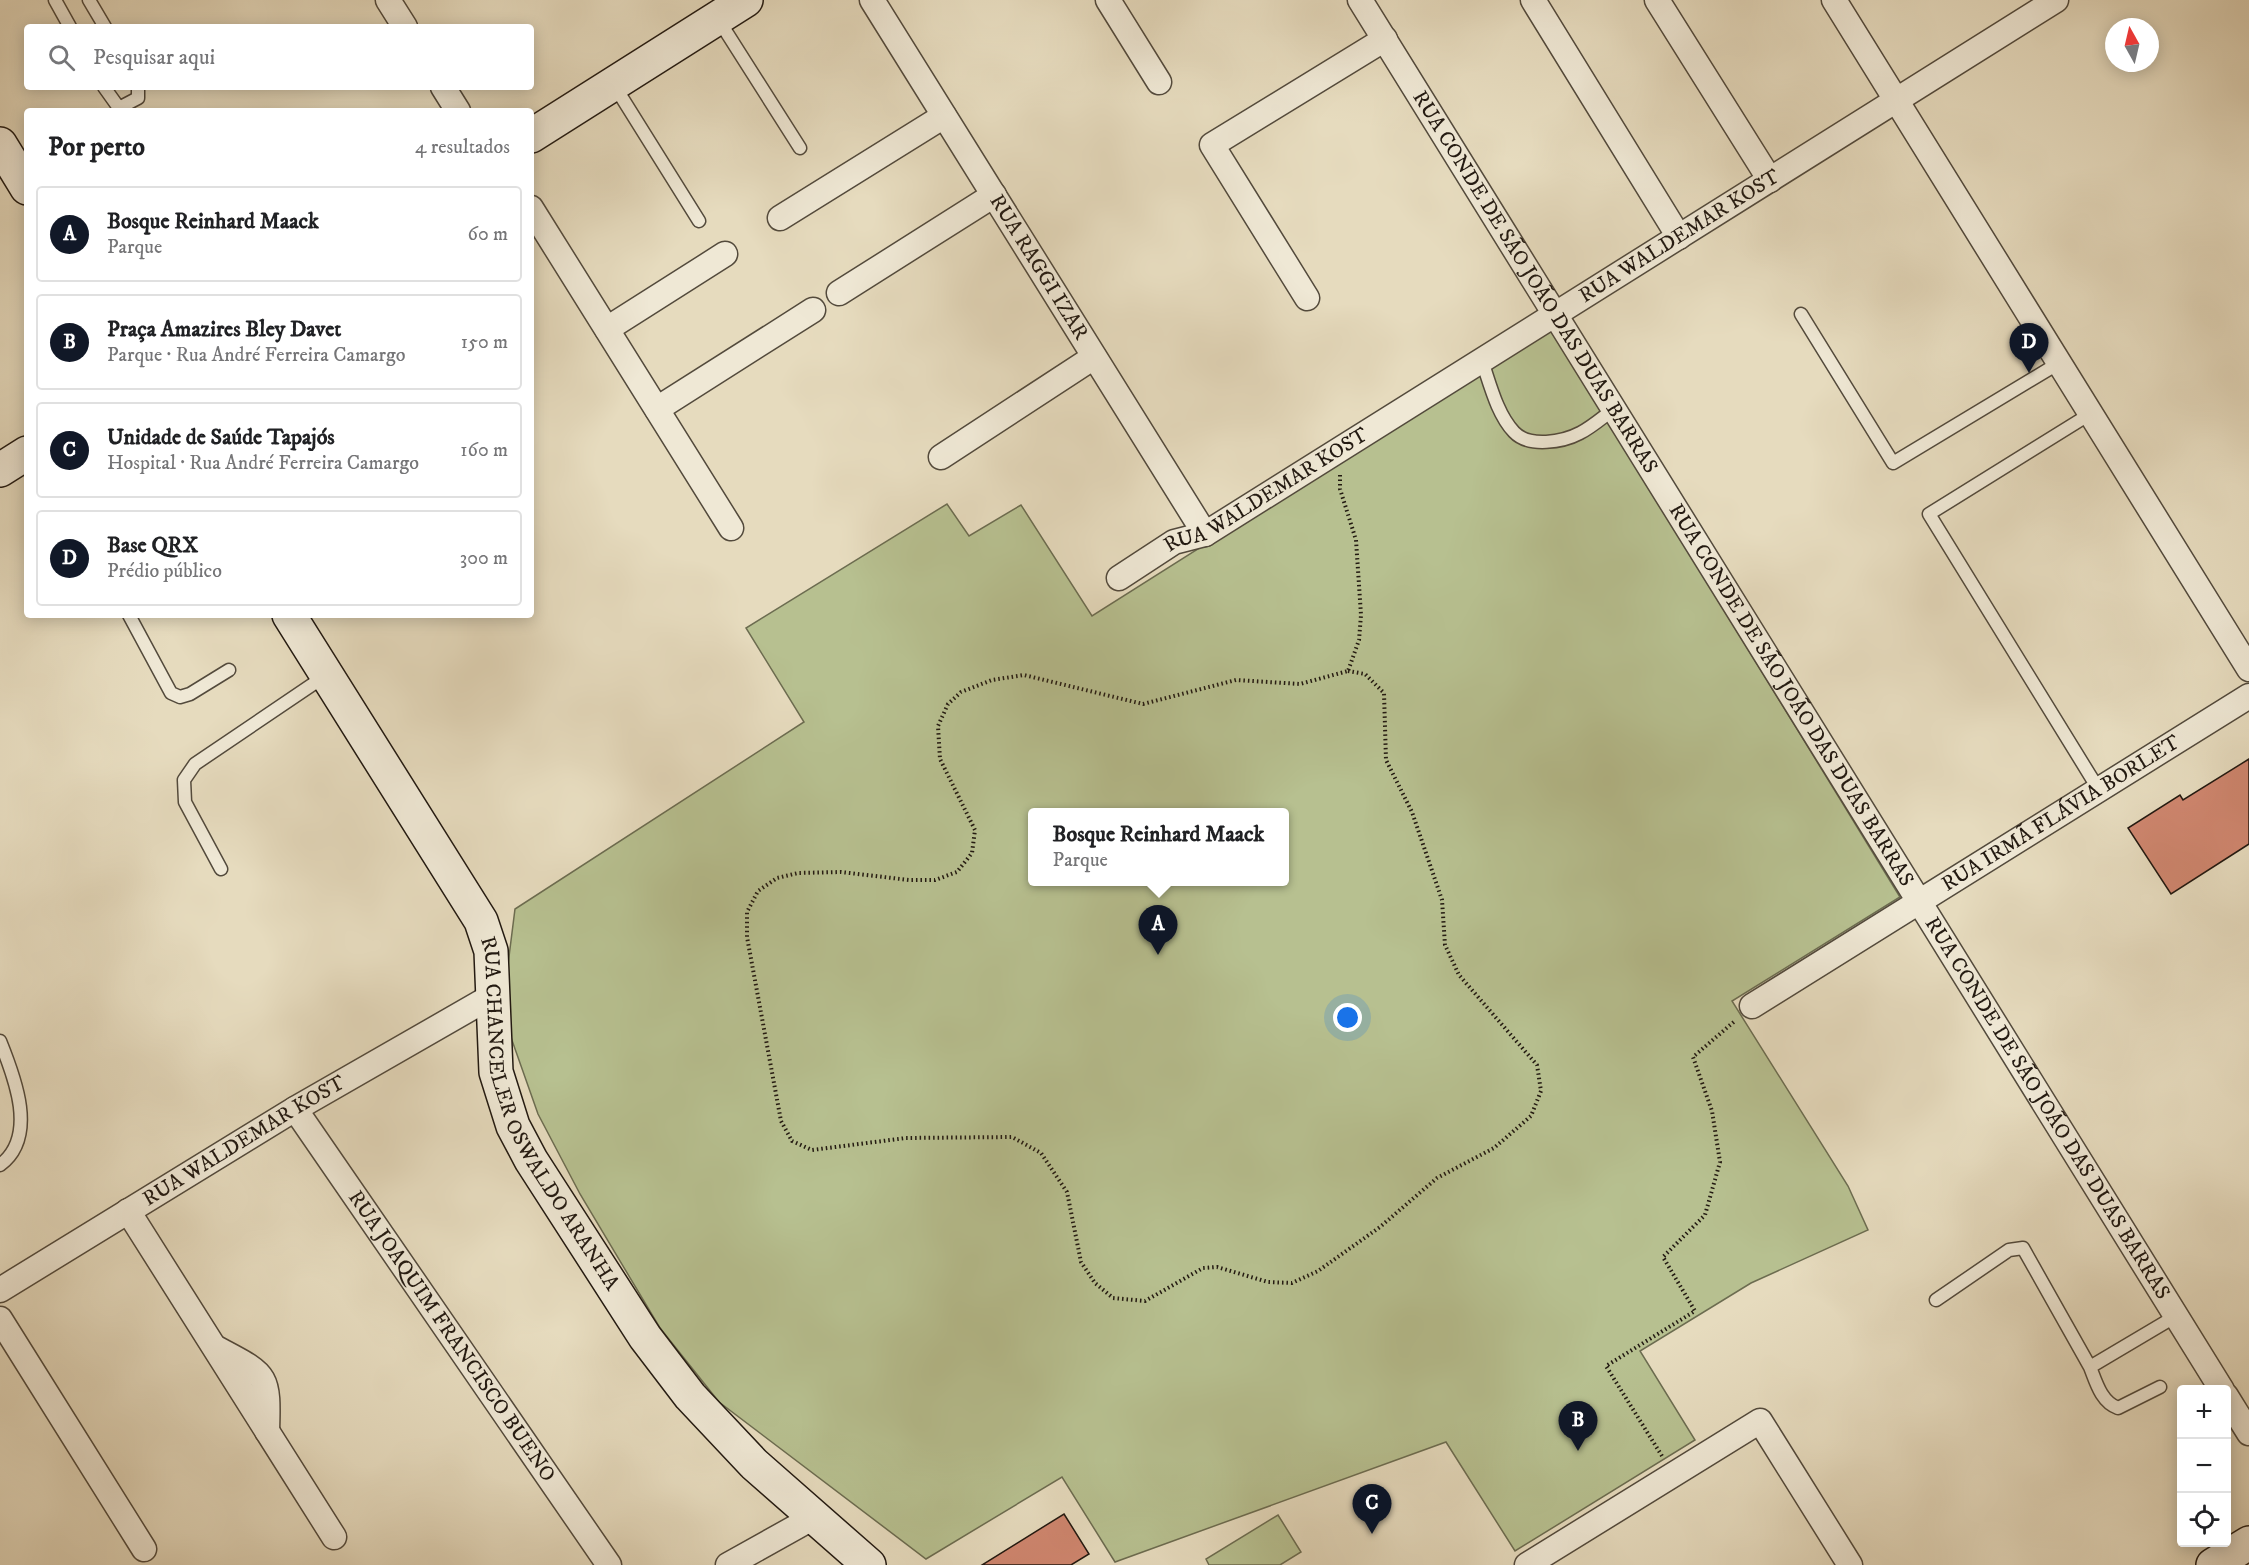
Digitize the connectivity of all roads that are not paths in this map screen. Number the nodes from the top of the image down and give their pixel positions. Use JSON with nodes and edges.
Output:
{"nodes":[{"id":1,"x":55,"y":0,"type":"edge"},
{"id":2,"x":89,"y":0,"type":"edge"},
{"id":3,"x":388,"y":0,"type":"edge"},
{"id":4,"x":746,"y":0,"type":"edge"},
{"id":5,"x":872,"y":0,"type":"edge"},
{"id":6,"x":1107,"y":0,"type":"edge"},
{"id":7,"x":1360,"y":0,"type":"edge"},
{"id":8,"x":1533,"y":0,"type":"edge"},
{"id":9,"x":1657,"y":0,"type":"edge"},
{"id":10,"x":1834,"y":0,"type":"edge"},
{"id":11,"x":2055,"y":0,"type":"edge"},
{"id":12,"x":717,"y":18,"type":"junction"},
{"id":13,"x":68,"y":24,"type":"edge"},
{"id":14,"x":103,"y":24,"type":"edge"},
{"id":15,"x":403,"y":24,"type":"edge"},
{"id":16,"x":1385,"y":39,"type":"junction"},
{"id":17,"x":1159,"y":82,"type":"dead end"},
{"id":18,"x":614,"y":84,"type":"junction"},
{"id":19,"x":106,"y":90,"type":"edge"},
{"id":20,"x":138,"y":90,"type":"edge"},
{"id":21,"x":445,"y":90,"type":"edge"},
{"id":22,"x":1896,"y":100,"type":"junction"},
{"id":23,"x":119,"y":108,"type":"edge"},
{"id":24,"x":119,"y":108,"type":"edge"},
{"id":25,"x":456,"y":108,"type":"edge"},
{"id":26,"x":944,"y":116,"type":"junction"},
{"id":27,"x":534,"y":134,"type":"edge"},
{"id":28,"x":0,"y":144,"type":"edge"},
{"id":29,"x":800,"y":148,"type":"dead end"},
{"id":30,"x":1770,"y":180,"type":"junction"},
{"id":31,"x":24,"y":183,"type":"edge"},
{"id":32,"x":994,"y":195,"type":"junction"},
{"id":33,"x":534,"y":213,"type":"edge"},
{"id":34,"x":780,"y":218,"type":"dead end"},
{"id":35,"x":699,"y":220,"type":"dead end"},
{"id":36,"x":1679,"y":237,"type":"junction"},
{"id":37,"x":724,"y":254,"type":"dead end"},
{"id":38,"x":839,"y":294,"type":"dead end"},
{"id":39,"x":1307,"y":298,"type":"dead end"},
{"id":40,"x":813,"y":310,"type":"dead end"},
{"id":41,"x":1555,"y":314,"type":"junction"},
{"id":42,"x":1801,"y":314,"type":"dead end"},
{"id":43,"x":607,"y":329,"type":"junction"},
{"id":44,"x":1095,"y":357,"type":"junction"},
{"id":45,"x":1482,"y":361,"type":"junction"},
{"id":46,"x":2059,"y":363,"type":"junction"},
{"id":47,"x":657,"y":409,"type":"junction"},
{"id":48,"x":1614,"y":409,"type":"junction"},
{"id":49,"x":2091,"y":414,"type":"junction"},
{"id":50,"x":24,"y":455,"type":"edge"},
{"id":51,"x":941,"y":458,"type":"dead end"},
{"id":52,"x":0,"y":470,"type":"edge"},
{"id":53,"x":731,"y":528,"type":"dead end"},
{"id":54,"x":1205,"y":534,"type":"junction"},
{"id":55,"x":1119,"y":578,"type":"dead end"},
{"id":56,"x":131,"y":618,"type":"edge"},
{"id":57,"x":291,"y":618,"type":"edge"},
{"id":58,"x":2249,"y":669,"type":"edge"},
{"id":59,"x":229,"y":670,"type":"dead end"},
{"id":60,"x":326,"y":675,"type":"junction"},
{"id":61,"x":2249,"y":696,"type":"edge"},
{"id":62,"x":2099,"y":790,"type":"junction"},
{"id":63,"x":221,"y":869,"type":"dead end"},
{"id":64,"x":1920,"y":902,"type":"junction"},
{"id":65,"x":492,"y":996,"type":"junction"},
{"id":66,"x":1752,"y":1006,"type":"road end"},
{"id":67,"x":0,"y":1041,"type":"edge"},
{"id":68,"x":295,"y":1109,"type":"junction"},
{"id":69,"x":0,"y":1165,"type":"edge"},
{"id":70,"x":128,"y":1211,"type":"junction"},
{"id":71,"x":0,"y":1290,"type":"edge"},
{"id":72,"x":1936,"y":1300,"type":"dead end"},
{"id":73,"x":2176,"y":1316,"type":"junction"},
{"id":74,"x":0,"y":1319,"type":"edge"},
{"id":75,"x":2090,"y":1367,"type":"junction"},
{"id":76,"x":2219,"y":1385,"type":"edge"},
{"id":77,"x":2160,"y":1387,"type":"dead end"},
{"id":78,"x":2231,"y":1404,"type":"edge"},
{"id":79,"x":2249,"y":1432,"type":"edge"},
{"id":80,"x":814,"y":1516,"type":"junction"},
{"id":81,"x":334,"y":1537,"type":"dead end"},
{"id":82,"x":2249,"y":1543,"type":"edge"},
{"id":83,"x":144,"y":1549,"type":"dead end"},
{"id":84,"x":863,"y":1563,"type":"edge"},
{"id":85,"x":609,"y":1565,"type":"edge"},
{"id":86,"x":728,"y":1565,"type":"edge"},
{"id":87,"x":1527,"y":1565,"type":"edge"},
{"id":88,"x":1850,"y":1565,"type":"edge"},
{"id":89,"x":2213,"y":1565,"type":"edge"}],
"edges":[{"from":1,"to":13,"type":"lane"},
{"from":2,"to":14,"type":"lane"},
{"from":3,"to":15,"type":"street"},
{"from":4,"to":12,"type":"street"},
{"from":5,"to":26,"type":"street","name":"RUA RAGGI IZAR"},
{"from":6,"to":17,"type":"street"},
{"from":7,"to":16,"type":"street","name":"RUA CONDE DE SÃO JOÃO DAS DUAS BARRAS"},
{"from":8,"to":36,"type":"street"},
{"from":9,"to":30,"type":"street"},
{"from":10,"to":22,"type":"street"},
{"from":11,"to":22,"type":"street","name":"RUA WALDEMAR KOST"},
{"from":12,"to":18,"type":"street"},
{"from":12,"to":29,"type":"lane"},
{"from":16,"to":39,"type":"street"},
{"from":16,"to":41,"type":"street","name":"RUA CONDE DE SÃO JOÃO DAS DUAS BARRAS"},
{"from":18,"to":27,"type":"street"},
{"from":18,"to":35,"type":"lane"},
{"from":19,"to":24,"type":"lane"},
{"from":20,"to":23,"type":"lane"},
{"from":21,"to":25,"type":"street"},
{"from":22,"to":30,"type":"street","name":"RUA WALDEMAR KOST"},
{"from":22,"to":46,"type":"street"},
{"from":26,"to":32,"type":"street","name":"RUA RAGGI IZAR"},
{"from":26,"to":34,"type":"street"},
{"from":28,"to":31,"type":"street"},
{"from":30,"to":36,"type":"street","name":"RUA WALDEMAR KOST"},
{"from":32,"to":38,"type":"street"},
{"from":32,"to":44,"type":"street","name":"RUA RAGGI IZAR"},
{"from":33,"to":43,"type":"street"},
{"from":36,"to":41,"type":"street","name":"RUA WALDEMAR KOST"},
{"from":37,"to":43,"type":"street"},
{"from":40,"to":47,"type":"street"},
{"from":41,"to":45,"type":"street","name":"RUA WALDEMAR KOST"},
{"from":41,"to":48,"type":"street","name":"RUA CONDE DE SÃO JOÃO DAS DUAS BARRAS"},
{"from":42,"to":46,"type":"lane"},
{"from":43,"to":47,"type":"street"},
{"from":44,"to":51,"type":"street"},
{"from":44,"to":54,"type":"street","name":"RUA RAGGI IZAR"},
{"from":45,"to":48,"type":"lane"},
{"from":45,"to":54,"type":"street","name":"RUA WALDEMAR KOST"},
{"from":46,"to":49,"type":"street"},
{"from":47,"to":53,"type":"street"},
{"from":48,"to":64,"type":"street","name":"RUA CONDE DE SÃO JOÃO DAS DUAS BARRAS"},
{"from":49,"to":58,"type":"street"},
{"from":49,"to":62,"type":"lane"},
{"from":50,"to":52,"type":"street"},
{"from":54,"to":55,"type":"street","name":"RUA WALDEMAR KOST"},
{"from":56,"to":59,"type":"lane"},
{"from":57,"to":60,"type":"street","name":"RUA CHANCELER OSWALDO ARANHA"},
{"from":60,"to":63,"type":"lane"},
{"from":60,"to":65,"type":"street","name":"RUA CHANCELER OSWALDO ARANHA"},
{"from":61,"to":62,"type":"street","name":"RUA IRMÃ FLÁVIA BORLET"},
{"from":62,"to":64,"type":"street","name":"RUA IRMÃ FLÁVIA BORLET"},
{"from":64,"to":66,"type":"street","name":"RUA IRMÃ FLÁVIA BORLET"},
{"from":64,"to":73,"type":"street","name":"RUA CONDE DE SÃO JOÃO DAS DUAS BARRAS"},
{"from":65,"to":68,"type":"street","name":"RUA WALDEMAR KOST"},
{"from":65,"to":80,"type":"street","name":"RUA CHANCELER OSWALDO ARANHA"},
{"from":67,"to":69,"type":"lane"},
{"from":68,"to":70,"type":"street","name":"RUA WALDEMAR KOST"},
{"from":68,"to":85,"type":"street","name":"RUA JOAQUIM FRANCISCO BUENO"},
{"from":70,"to":71,"type":"street","name":"RUA WALDEMAR KOST"},
{"from":70,"to":81,"type":"street"},
{"from":72,"to":75,"type":"lane"},
{"from":73,"to":75,"type":"lane"},
{"from":73,"to":76,"type":"street","name":"RUA CONDE DE SÃO JOÃO DAS DUAS BARRAS"},
{"from":74,"to":83,"type":"street"},
{"from":75,"to":77,"type":"lane"},
{"from":78,"to":79,"type":"street"},
{"from":80,"to":84,"type":"street","name":"RUA CHANCELER OSWALDO ARANHA"},
{"from":80,"to":86,"type":"street"},
{"from":82,"to":89,"type":"street"},
{"from":87,"to":88,"type":"street"}]}
